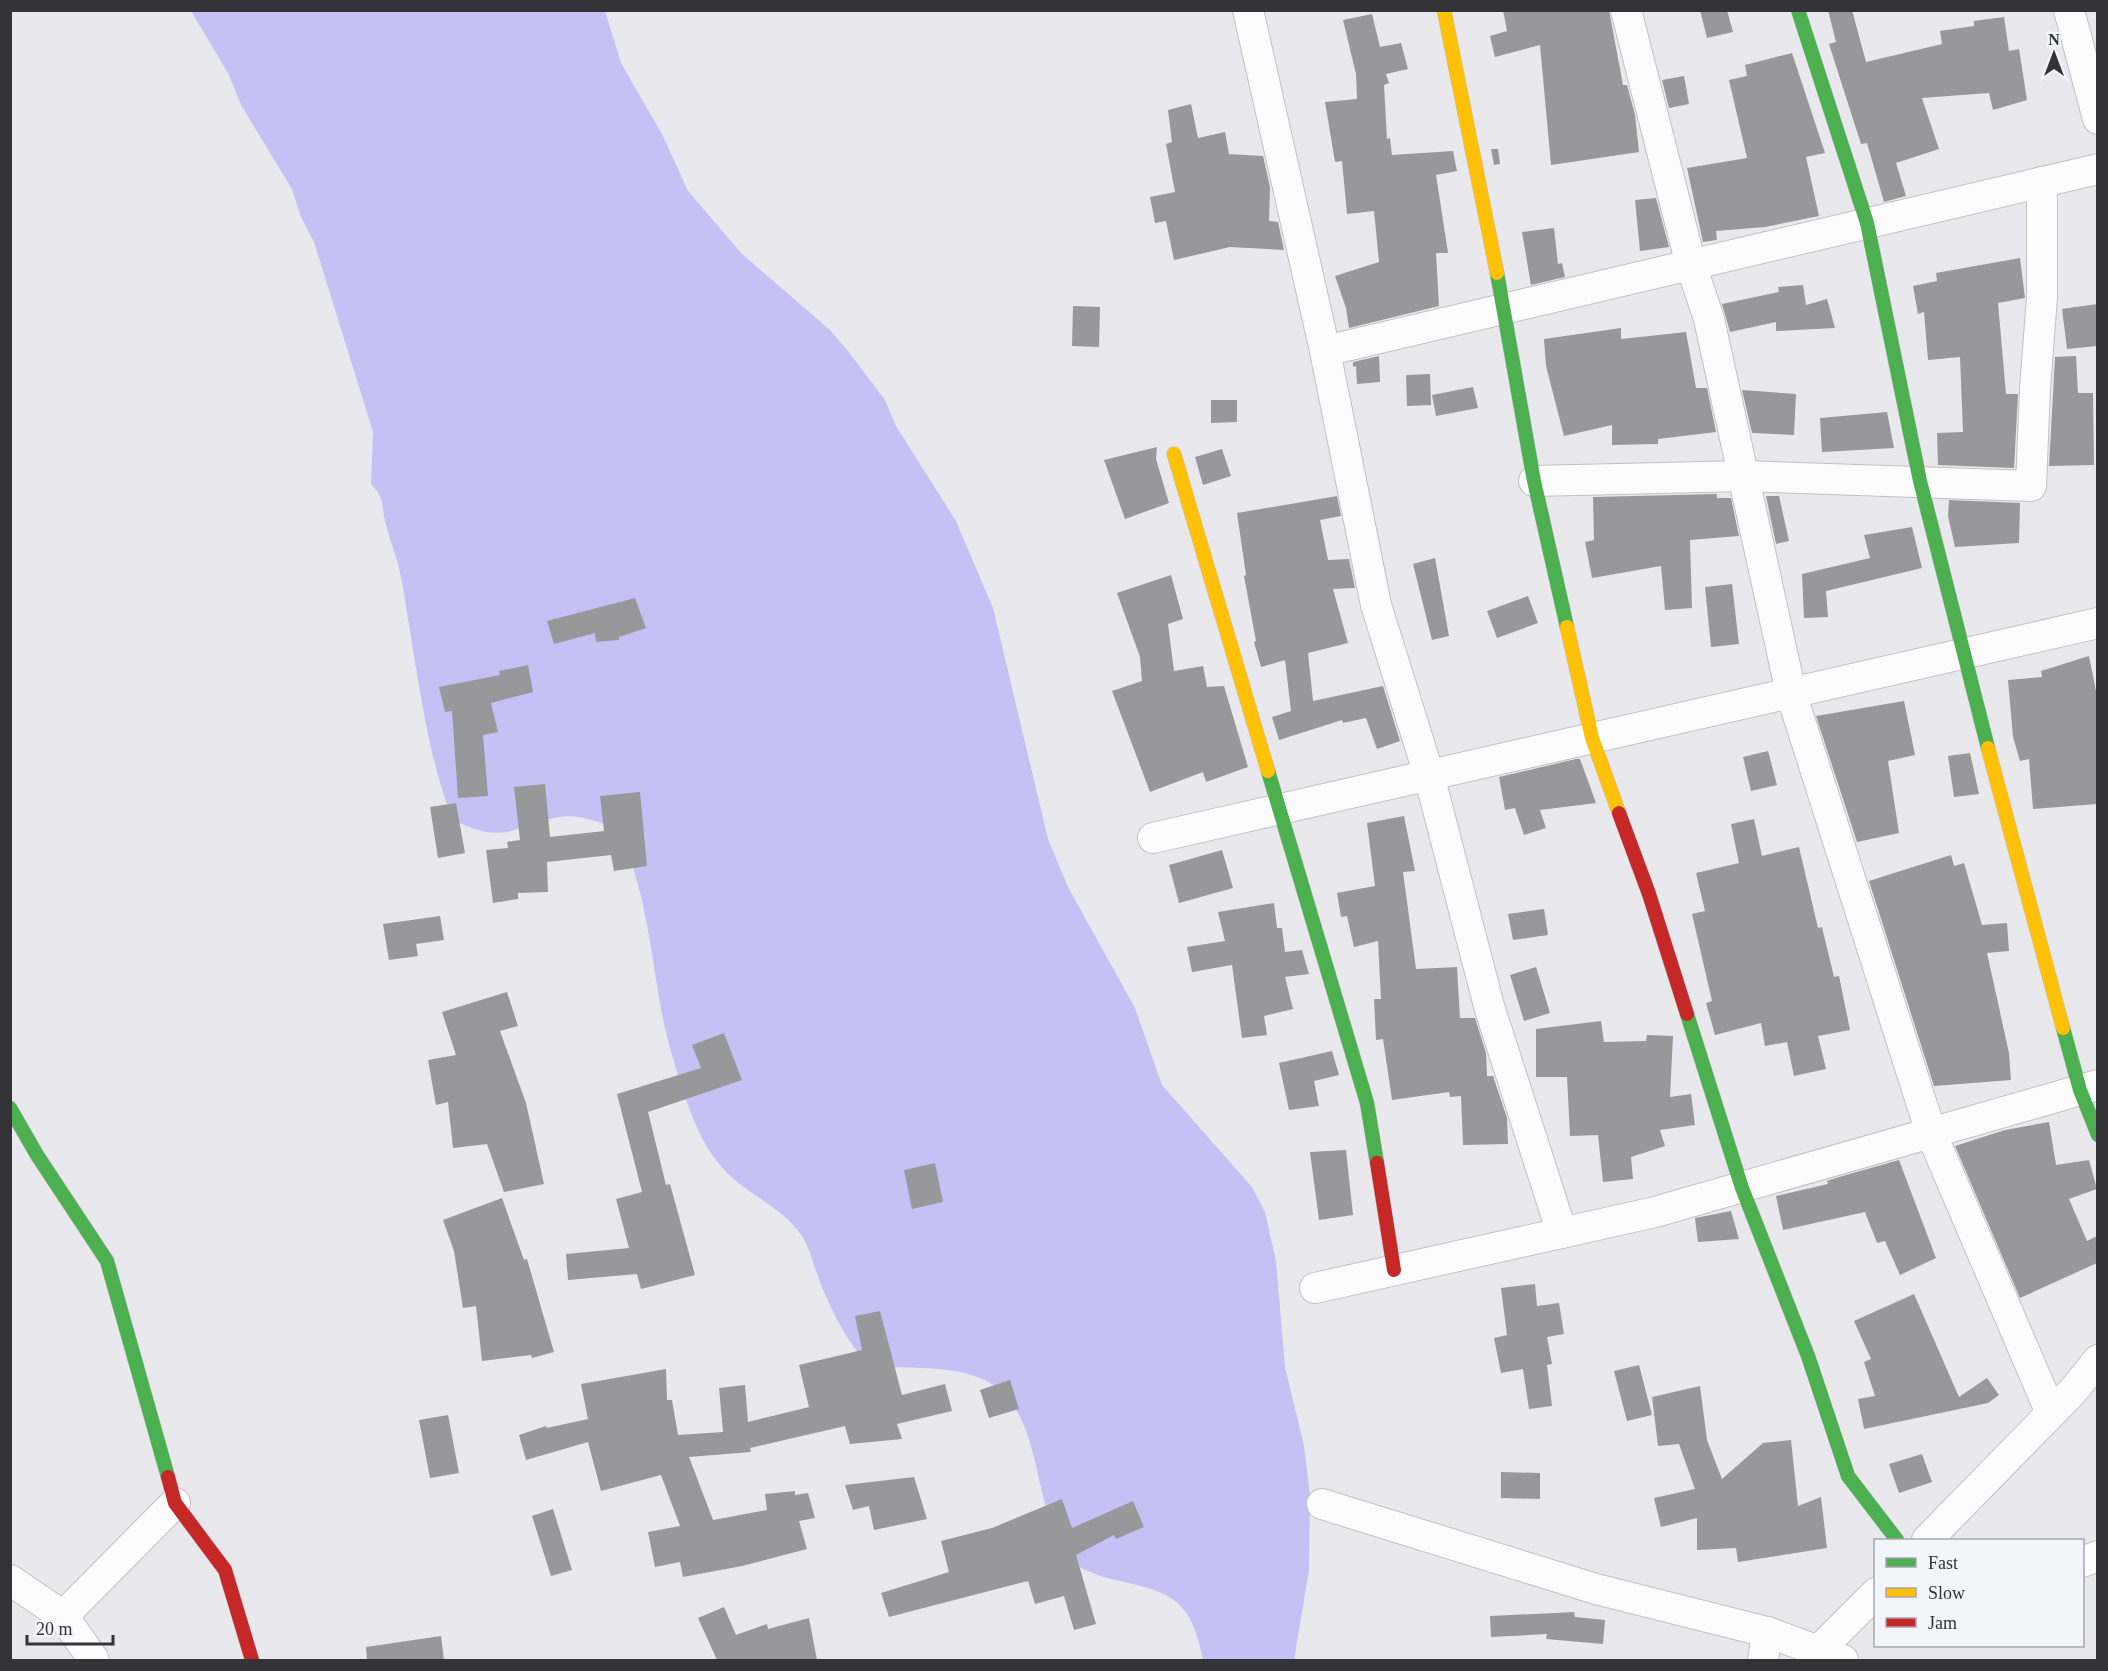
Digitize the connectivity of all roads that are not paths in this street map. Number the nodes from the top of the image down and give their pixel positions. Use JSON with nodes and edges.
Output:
{"nodes":[{"id":1,"x":1248,"y":10,"type":"edge"},
{"id":2,"x":1444,"y":10,"type":"edge"},
{"id":3,"x":1626,"y":10,"type":"edge"},
{"id":4,"x":1798,"y":10,"type":"edge"},
{"id":5,"x":2069,"y":10,"type":"edge"},
{"id":6,"x":2097,"y":119,"type":"edge"},
{"id":7,"x":2097,"y":169,"type":"edge"},
{"id":8,"x":2042,"y":182,"type":"junction"},
{"id":9,"x":1867,"y":223,"type":"junction"},
{"id":10,"x":1691,"y":265,"type":"junction"},
{"id":11,"x":1504,"y":309,"type":"junction"},
{"id":12,"x":1325,"y":351,"type":"junction"},
{"id":13,"x":1174,"y":454,"type":"dead end"},
{"id":14,"x":1743,"y":476,"type":"junction"},
{"id":15,"x":1534,"y":481,"type":"junction"},
{"id":16,"x":1920,"y":481,"type":"junction"},
{"id":17,"x":2097,"y":622,"type":"edge"},
{"id":18,"x":1962,"y":653,"type":"junction"},
{"id":19,"x":1791,"y":693,"type":"junction"},
{"id":20,"x":1592,"y":738,"type":"junction"},
{"id":21,"x":1429,"y":775,"type":"junction"},
{"id":22,"x":1279,"y":810,"type":"junction"},
{"id":23,"x":1153,"y":838,"type":"dead end"},
{"id":24,"x":2089,"y":1088,"type":"edge"},
{"id":25,"x":10,"y":1108,"type":"edge"},
{"id":26,"x":1931,"y":1133,"type":"junction"},
{"id":27,"x":2097,"y":1135,"type":"edge"},
{"id":28,"x":1742,"y":1188,"type":"junction"},
{"id":29,"x":1562,"y":1233,"type":"junction"},
{"id":30,"x":1394,"y":1270,"type":"junction"},
{"id":31,"x":1315,"y":1288,"type":"dead end"},
{"id":32,"x":2097,"y":1360,"type":"edge"},
{"id":33,"x":2051,"y":1413,"type":"junction"},
{"id":34,"x":175,"y":1503,"type":"junction"},
{"id":35,"x":1322,"y":1504,"type":"dead end"},
{"id":36,"x":1896,"y":1539,"type":"edge"},
{"id":37,"x":1928,"y":1539,"type":"edge"},
{"id":38,"x":10,"y":1580,"type":"edge"},
{"id":39,"x":1874,"y":1595,"type":"edge"},
{"id":40,"x":63,"y":1616,"type":"junction"},
{"id":41,"x":1862,"y":1617,"type":"edge"},
{"id":42,"x":1765,"y":1646,"type":"edge"},
{"id":43,"x":1831,"y":1656,"type":"edge"},
{"id":44,"x":94,"y":1660,"type":"edge"},
{"id":45,"x":252,"y":1660,"type":"edge"}],
"edges":[{"from":1,"to":12,"type":"street"},
{"from":2,"to":11,"type":"street"},
{"from":3,"to":10,"type":"street"},
{"from":4,"to":9,"type":"street"},
{"from":5,"to":6,"type":"street"},
{"from":7,"to":8,"type":"street"},
{"from":8,"to":9,"type":"street"},
{"from":8,"to":16,"type":"street"},
{"from":9,"to":10,"type":"street"},
{"from":9,"to":16,"type":"street"},
{"from":10,"to":11,"type":"street"},
{"from":10,"to":14,"type":"street"},
{"from":11,"to":12,"type":"street"},
{"from":11,"to":15,"type":"street"},
{"from":12,"to":21,"type":"street"},
{"from":13,"to":22,"type":"street"},
{"from":14,"to":15,"type":"street"},
{"from":14,"to":16,"type":"street"},
{"from":14,"to":19,"type":"street"},
{"from":15,"to":20,"type":"street"},
{"from":16,"to":18,"type":"street"},
{"from":17,"to":18,"type":"street"},
{"from":18,"to":19,"type":"street"},
{"from":18,"to":24,"type":"street"},
{"from":19,"to":20,"type":"street"},
{"from":19,"to":26,"type":"street"},
{"from":20,"to":21,"type":"street"},
{"from":20,"to":28,"type":"street"},
{"from":21,"to":22,"type":"street"},
{"from":21,"to":29,"type":"street"},
{"from":22,"to":23,"type":"street"},
{"from":22,"to":30,"type":"street"},
{"from":24,"to":26,"type":"street"},
{"from":24,"to":27,"type":"street"},
{"from":25,"to":34,"type":"street"},
{"from":26,"to":28,"type":"street"},
{"from":26,"to":33,"type":"street"},
{"from":28,"to":29,"type":"street"},
{"from":28,"to":36,"type":"street"},
{"from":29,"to":30,"type":"street"},
{"from":30,"to":31,"type":"street"},
{"from":32,"to":33,"type":"street"},
{"from":33,"to":37,"type":"street"},
{"from":34,"to":40,"type":"street"},
{"from":34,"to":45,"type":"street"},
{"from":35,"to":42,"type":"street"},
{"from":38,"to":40,"type":"street"},
{"from":39,"to":41,"type":"street"},
{"from":40,"to":44,"type":"street"},
{"from":41,"to":43,"type":"street"},
{"from":42,"to":43,"type":"street"}]}
